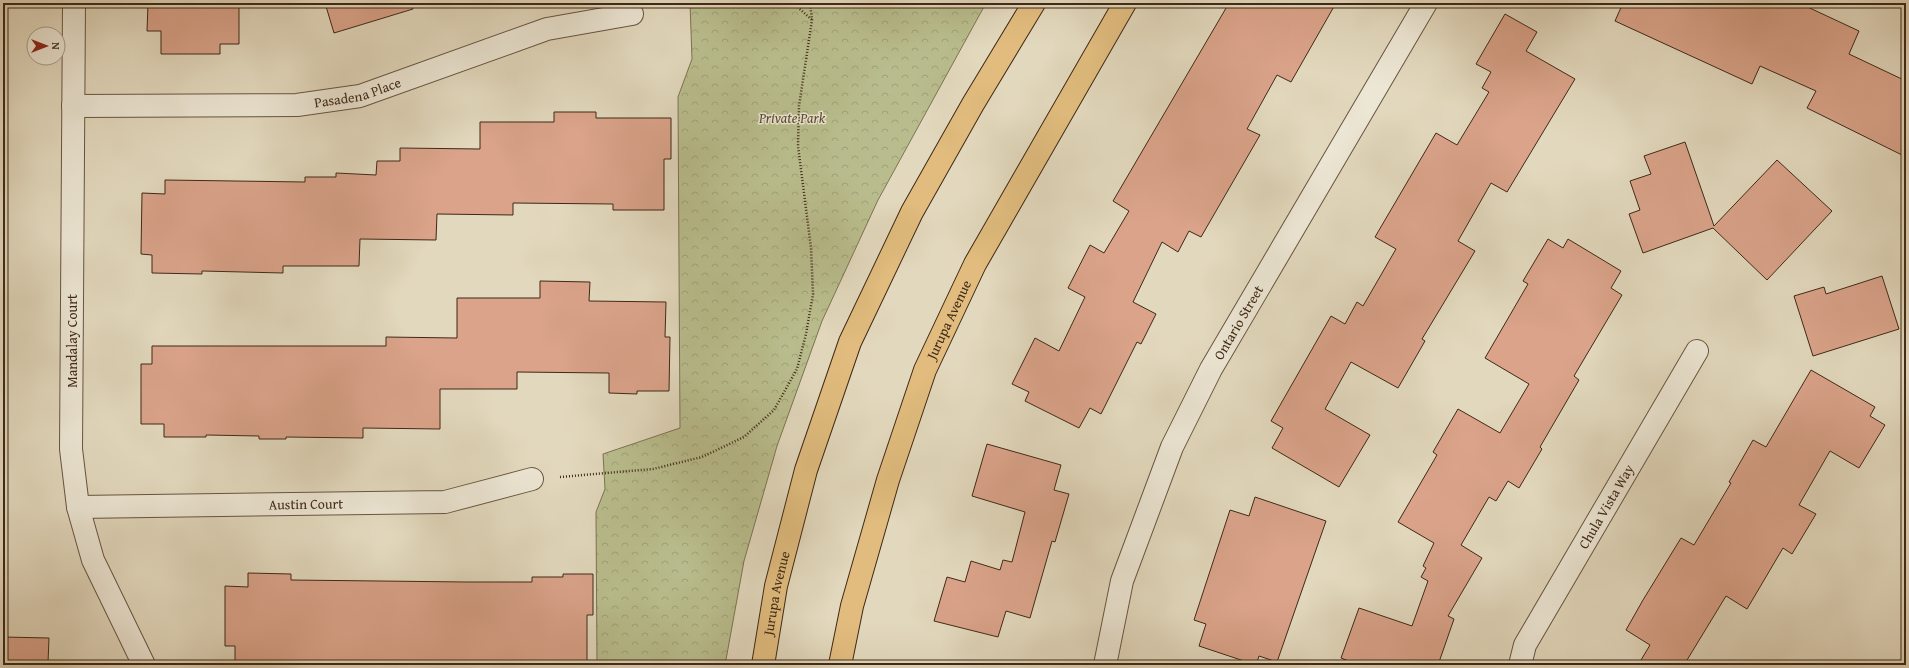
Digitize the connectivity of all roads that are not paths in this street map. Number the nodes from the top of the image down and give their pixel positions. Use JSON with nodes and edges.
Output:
{"nodes":[{"id":1,"x":74,"y":3,"type":"edge"},
{"id":2,"x":1034,"y":3,"type":"edge"},
{"id":3,"x":1125,"y":3,"type":"edge"},
{"id":4,"x":1426,"y":3,"type":"edge"},
{"id":5,"x":632,"y":14,"type":"dead end"},
{"id":6,"x":73,"y":106,"type":"junction"},
{"id":7,"x":1697,"y":351,"type":"dead end"},
{"id":8,"x":532,"y":479,"type":"road end"},
{"id":9,"x":78,"y":507,"type":"junction"},
{"id":10,"x":144,"y":665,"type":"edge"},
{"id":11,"x":763,"y":665,"type":"edge"},
{"id":12,"x":840,"y":665,"type":"edge"},
{"id":13,"x":1105,"y":665,"type":"edge"},
{"id":14,"x":1520,"y":665,"type":"edge"}],
"edges":[{"from":1,"to":6,"type":"street","name":"Mandalay Court"},
{"from":2,"to":11,"type":"main road","name":"Jurupa Avenue"},
{"from":3,"to":12,"type":"main road","name":"Jurupa Avenue"},
{"from":4,"to":13,"type":"street","name":"Ontario Street"},
{"from":5,"to":6,"type":"street","name":"Pasadena Place"},
{"from":6,"to":9,"type":"street","name":"Mandalay Court"},
{"from":7,"to":14,"type":"street","name":"Chula Vista Way"},
{"from":8,"to":9,"type":"street","name":"Austin Court"},
{"from":9,"to":10,"type":"street","name":"Mandalay Court"}]}
